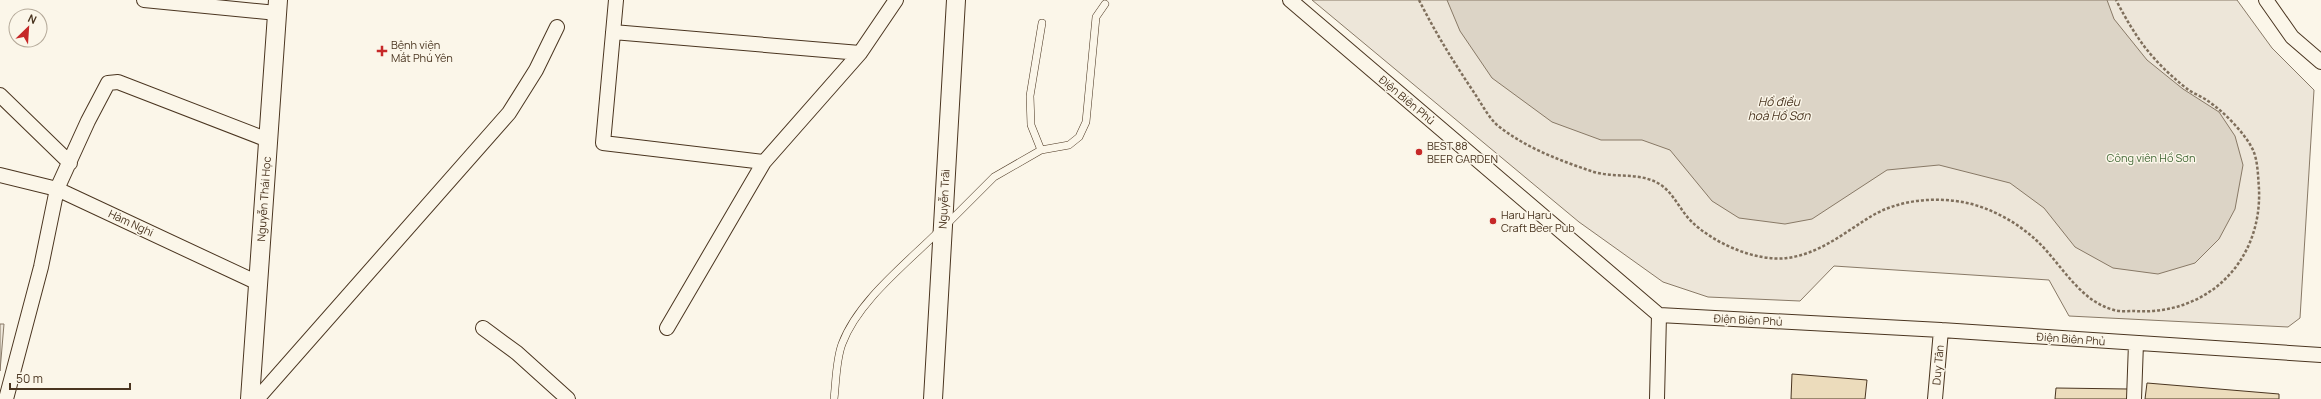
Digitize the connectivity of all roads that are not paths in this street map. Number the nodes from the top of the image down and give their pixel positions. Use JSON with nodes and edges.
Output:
{"nodes":[{"id":1,"x":144,"y":0,"type":"edge"},
{"id":2,"x":616,"y":0,"type":"edge"},
{"id":3,"x":896,"y":0,"type":"edge"},
{"id":4,"x":956,"y":0,"type":"edge"},
{"id":5,"x":1290,"y":0,"type":"edge"},
{"id":6,"x":2266,"y":0,"type":"edge"},
{"id":7,"x":1105,"y":4,"type":"dead end"},
{"id":8,"x":277,"y":6,"type":"edge"},
{"id":9,"x":1042,"y":22,"type":"dead end"},
{"id":10,"x":557,"y":27,"type":"dead end"},
{"id":11,"x":613,"y":32,"type":"junction"},
{"id":12,"x":860,"y":53,"type":"junction"},
{"id":13,"x":2321,"y":62,"type":"edge"},
{"id":14,"x":0,"y":95,"type":"edge"},
{"id":15,"x":268,"y":140,"type":"junction"},
{"id":16,"x":1040,"y":150,"type":"junction"},
{"id":17,"x":764,"y":162,"type":"junction"},
{"id":18,"x":70,"y":163,"type":"junction"},
{"id":19,"x":0,"y":175,"type":"edge"},
{"id":20,"x":57,"y":189,"type":"junction"},
{"id":21,"x":942,"y":228,"type":"junction"},
{"id":22,"x":258,"y":283,"type":"junction"},
{"id":23,"x":1659,"y":315,"type":"junction"},
{"id":24,"x":483,"y":328,"type":"dead end"},
{"id":25,"x":667,"y":328,"type":"dead end"},
{"id":26,"x":1941,"y":330,"type":"junction"},
{"id":27,"x":2136,"y":343,"type":"junction"},
{"id":28,"x":2321,"y":355,"type":"edge"},
{"id":29,"x":6,"y":399,"type":"edge"},
{"id":30,"x":250,"y":399,"type":"edge"},
{"id":31,"x":258,"y":399,"type":"edge"},
{"id":32,"x":568,"y":399,"type":"edge"},
{"id":33,"x":834,"y":399,"type":"edge"},
{"id":34,"x":933,"y":399,"type":"edge"},
{"id":35,"x":1657,"y":399,"type":"edge"},
{"id":36,"x":1935,"y":399,"type":"edge"},
{"id":37,"x":2134,"y":399,"type":"edge"}],
"edges":[{"from":1,"to":8,"type":"street"},
{"from":2,"to":11,"type":"street"},
{"from":3,"to":12,"type":"street"},
{"from":4,"to":21,"type":"street","name":"Nguyễn Trãi"},
{"from":5,"to":23,"type":"street","name":"Điện Biên Phủ"},
{"from":6,"to":13,"type":"street"},
{"from":7,"to":16,"type":"lane"},
{"from":8,"to":15,"type":"street","name":"Nguyễn Thái Học"},
{"from":9,"to":16,"type":"lane"},
{"from":10,"to":31,"type":"street"},
{"from":11,"to":12,"type":"street"},
{"from":11,"to":17,"type":"street"},
{"from":12,"to":17,"type":"street"},
{"from":14,"to":18,"type":"street"},
{"from":15,"to":18,"type":"street"},
{"from":15,"to":22,"type":"street","name":"Nguyễn Thái Học"},
{"from":16,"to":21,"type":"lane"},
{"from":17,"to":25,"type":"street"},
{"from":18,"to":20,"type":"street"},
{"from":19,"to":20,"type":"street","name":"Hàm Nghi"},
{"from":20,"to":22,"type":"street","name":"Hàm Nghi"},
{"from":20,"to":29,"type":"street"},
{"from":21,"to":33,"type":"lane"},
{"from":21,"to":34,"type":"street","name":"Nguyễn Trãi"},
{"from":22,"to":30,"type":"street","name":"Nguyễn Thái Học"},
{"from":23,"to":26,"type":"street","name":"Điện Biên Phủ"},
{"from":23,"to":35,"type":"street"},
{"from":24,"to":32,"type":"street"},
{"from":26,"to":27,"type":"street","name":"Điện Biên Phủ"},
{"from":26,"to":36,"type":"street","name":"Duy Tân"},
{"from":27,"to":28,"type":"street","name":"Điện Biên Phủ"},
{"from":27,"to":37,"type":"street"}]}
